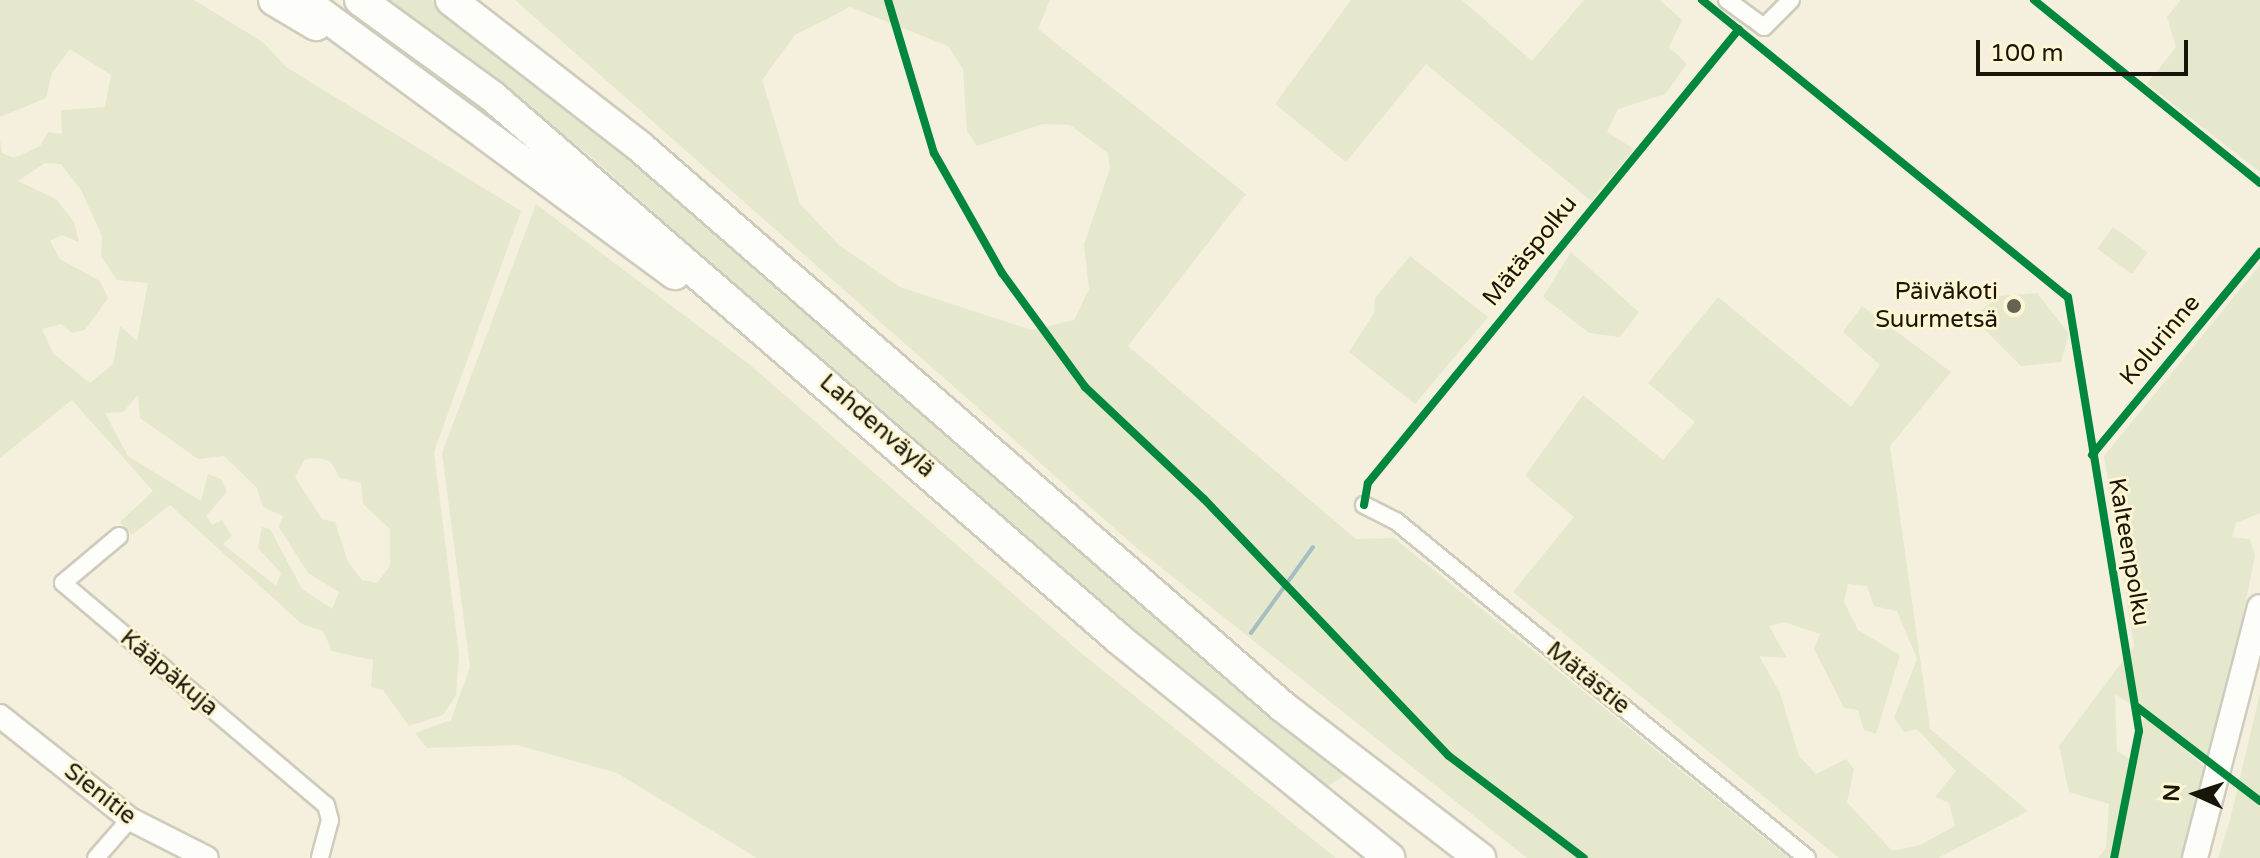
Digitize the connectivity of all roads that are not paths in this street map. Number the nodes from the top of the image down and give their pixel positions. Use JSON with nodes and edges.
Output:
{"nodes":[{"id":1,"x":274,"y":0,"type":"edge"},
{"id":2,"x":303,"y":0,"type":"edge"},
{"id":3,"x":360,"y":0,"type":"edge"},
{"id":4,"x":451,"y":0,"type":"edge"},
{"id":5,"x":481,"y":0,"type":"edge"},
{"id":6,"x":1727,"y":0,"type":"edge"},
{"id":7,"x":1791,"y":0,"type":"edge"},
{"id":8,"x":472,"y":119,"type":"junction"},
{"id":9,"x":639,"y":146,"type":"junction"},
{"id":10,"x":828,"y":383,"type":"junction"},
{"id":11,"x":1364,"y":505,"type":"dead end"},
{"id":12,"x":119,"y":536,"type":"dead end"},
{"id":13,"x":2260,"y":607,"type":"edge"},
{"id":14,"x":0,"y":716,"type":"edge"},
{"id":15,"x":130,"y":819,"type":"junction"},
{"id":16,"x":96,"y":858,"type":"edge"},
{"id":17,"x":207,"y":858,"type":"edge"},
{"id":18,"x":320,"y":858,"type":"edge"},
{"id":19,"x":1389,"y":858,"type":"edge"},
{"id":20,"x":1480,"y":858,"type":"edge"},
{"id":21,"x":1807,"y":858,"type":"edge"},
{"id":22,"x":2195,"y":858,"type":"edge"}],
"edges":[{"from":1,"to":8,"type":"highway"},
{"from":2,"to":8,"type":"highway"},
{"from":3,"to":10,"type":"highway","name":"Lahdenväylä"},
{"from":4,"to":9,"type":"highway"},
{"from":5,"to":9,"type":"highway"},
{"from":6,"to":7,"type":"street"},
{"from":8,"to":10,"type":"highway"},
{"from":9,"to":20,"type":"highway"},
{"from":10,"to":19,"type":"highway","name":"Lahdenväylä"},
{"from":11,"to":21,"type":"street","name":"Mätästie"},
{"from":12,"to":18,"type":"street","name":"Kääpäkuja"},
{"from":13,"to":22,"type":"main road"},
{"from":14,"to":15,"type":"street","name":"Sienitie"},
{"from":15,"to":16,"type":"street"},
{"from":15,"to":17,"type":"street","name":"Sienitie"}]}
